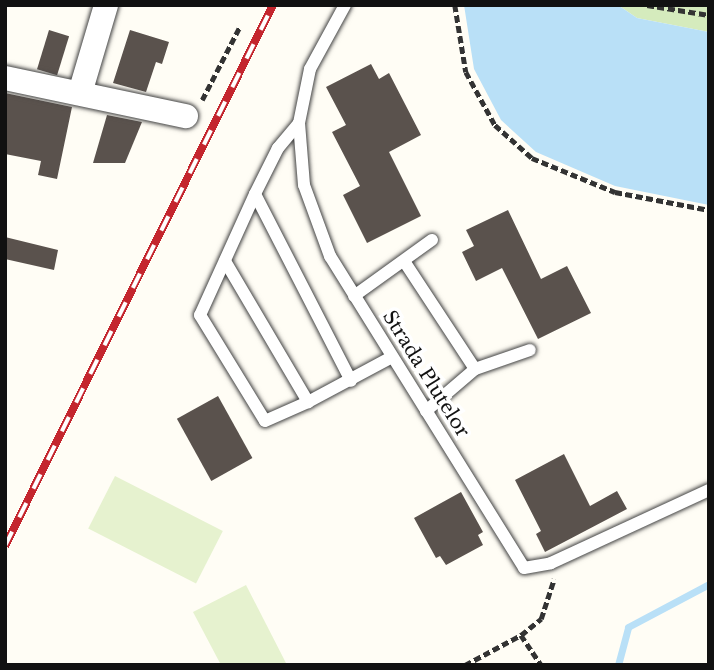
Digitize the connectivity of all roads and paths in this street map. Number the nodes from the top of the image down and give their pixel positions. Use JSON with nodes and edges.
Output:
{"nodes":[{"id":1,"x":106,"y":5,"type":"edge"},
{"id":2,"x":345,"y":5,"type":"edge"},
{"id":3,"x":455,"y":5,"type":"edge"},
{"id":4,"x":647,"y":5,"type":"edge"},
{"id":5,"x":709,"y":15,"type":"edge"},
{"id":6,"x":240,"y":26,"type":"dead end"},
{"id":7,"x":5,"y":78,"type":"edge"},
{"id":8,"x":80,"y":93,"type":"junction"},
{"id":9,"x":193,"y":110,"type":"joint"},
{"id":10,"x":299,"y":123,"type":"junction"},
{"id":11,"x":256,"y":194,"type":"junction"},
{"id":12,"x":709,"y":211,"type":"edge"},
{"id":13,"x":432,"y":240,"type":"dead end"},
{"id":14,"x":225,"y":261,"type":"junction"},
{"id":15,"x":404,"y":261,"type":"junction"},
{"id":16,"x":354,"y":296,"type":"junction"},
{"id":17,"x":530,"y":350,"type":"dead end"},
{"id":18,"x":392,"y":357,"type":"junction"},
{"id":19,"x":475,"y":369,"type":"junction"},
{"id":20,"x":351,"y":382,"type":"junction"},
{"id":21,"x":308,"y":402,"type":"junction"},
{"id":22,"x":426,"y":411,"type":"junction"},
{"id":23,"x":709,"y":490,"type":"edge"},
{"id":24,"x":551,"y":563,"type":"junction"},
{"id":25,"x":521,"y":635,"type":"junction"},
{"id":26,"x":465,"y":665,"type":"edge"},
{"id":27,"x":541,"y":665,"type":"edge"}],
"edges":[{"from":1,"to":8,"type":"street"},
{"from":2,"to":10,"type":"lane","name":"Strada Plutelor"},
{"from":3,"to":12,"type":"path"},
{"from":4,"to":5,"type":"path"},
{"from":6,"to":9,"type":"path"},
{"from":7,"to":8,"type":"street"},
{"from":8,"to":9,"type":"street"},
{"from":10,"to":11,"type":"lane"},
{"from":10,"to":16,"type":"lane","name":"Strada Plutelor"},
{"from":11,"to":14,"type":"lane"},
{"from":11,"to":20,"type":"lane"},
{"from":13,"to":15,"type":"lane"},
{"from":14,"to":21,"type":"lane"},
{"from":14,"to":21,"type":"lane"},
{"from":15,"to":16,"type":"lane"},
{"from":15,"to":19,"type":"lane"},
{"from":16,"to":18,"type":"lane","name":"Strada Plutelor"},
{"from":17,"to":19,"type":"lane"},
{"from":18,"to":20,"type":"lane"},
{"from":18,"to":22,"type":"lane","name":"Strada Plutelor"},
{"from":19,"to":22,"type":"lane"},
{"from":20,"to":21,"type":"lane"},
{"from":22,"to":24,"type":"lane","name":"Strada Plutelor"},
{"from":23,"to":24,"type":"lane","name":"Strada Plutelor"},
{"from":24,"to":25,"type":"path"},
{"from":25,"to":26,"type":"path"},
{"from":25,"to":27,"type":"path"}]}
